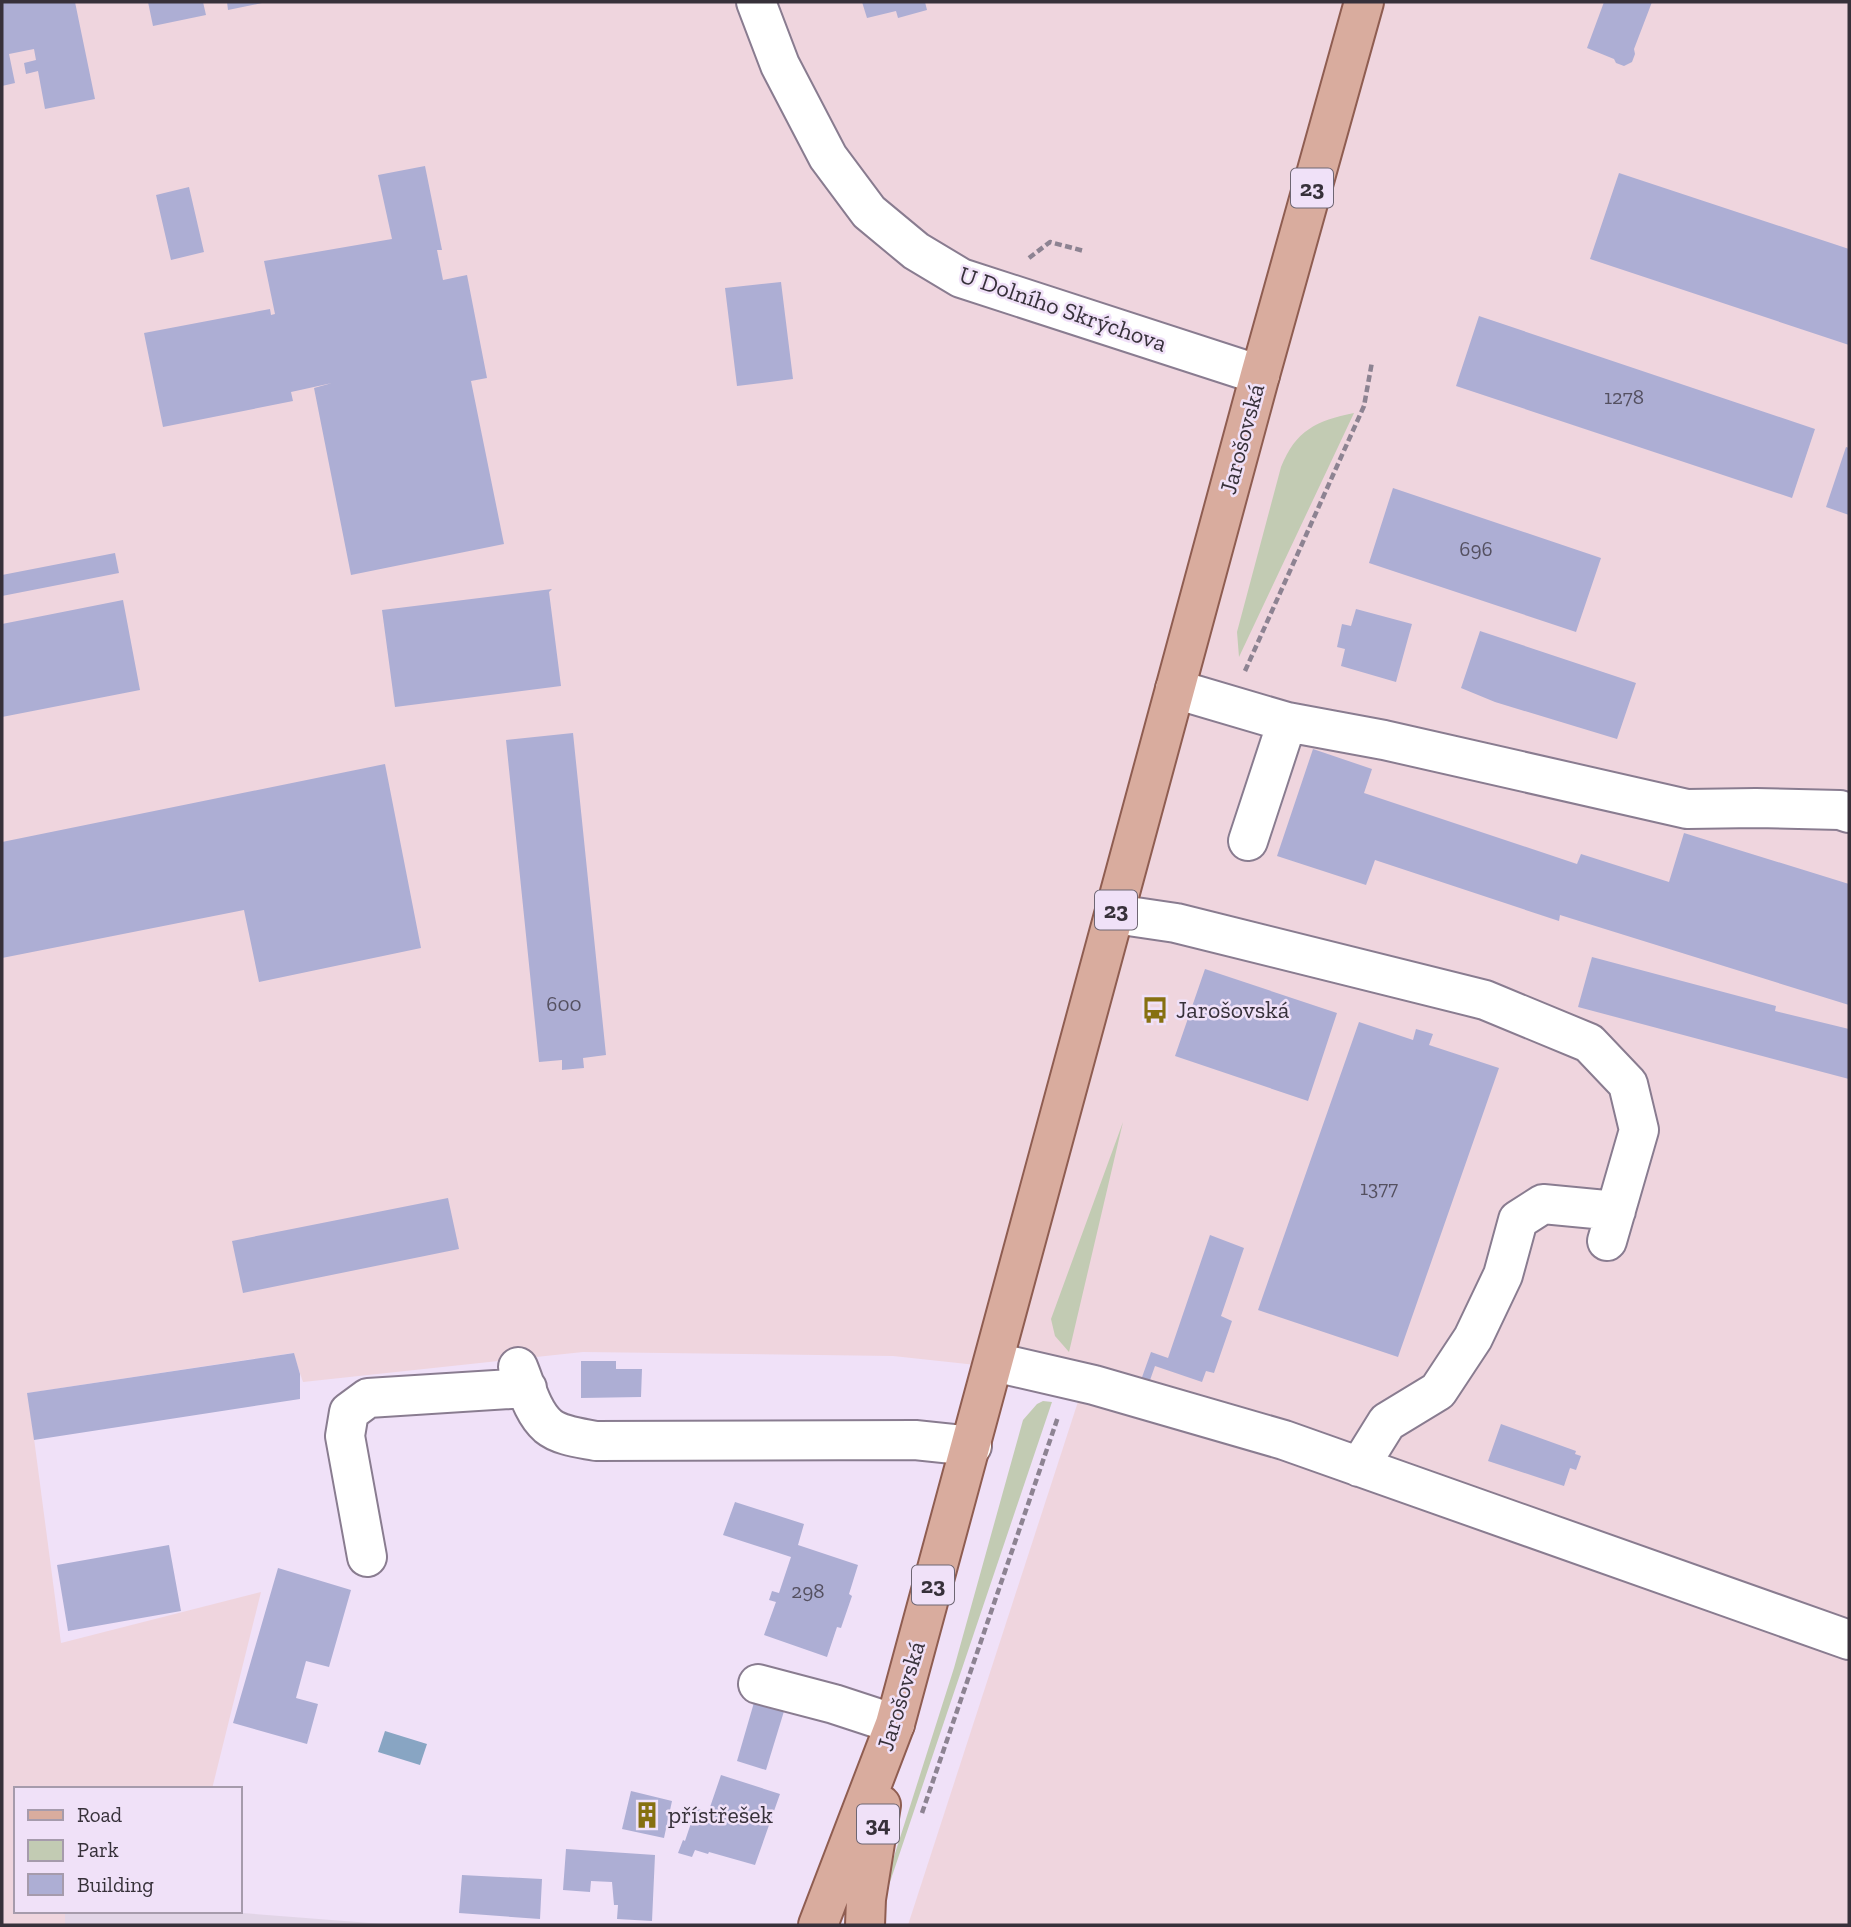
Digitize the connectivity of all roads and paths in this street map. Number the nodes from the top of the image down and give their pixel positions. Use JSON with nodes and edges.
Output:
{"nodes":[{"id":1,"x":756,"y":2,"type":"edge"},
{"id":2,"x":1364,"y":2,"type":"edge"},
{"id":3,"x":1084,"y":251,"type":"dead end"},
{"id":4,"x":1017,"y":258,"type":"dead end"},
{"id":5,"x":1373,"y":362,"type":"dead end"},
{"id":6,"x":1260,"y":375,"type":"junction"},
{"id":7,"x":1175,"y":689,"type":"junction"},
{"id":8,"x":1231,"y":707,"type":"junction"},
{"id":9,"x":1287,"y":722,"type":"junction"},
{"id":10,"x":1849,"y":813,"type":"edge"},
{"id":11,"x":1248,"y":841,"type":"dead end"},
{"id":12,"x":1115,"y":914,"type":"junction"},
{"id":13,"x":994,"y":1362,"type":"junction"},
{"id":14,"x":1070,"y":1380,"type":"junction"},
{"id":15,"x":972,"y":1446,"type":"junction"},
{"id":16,"x":1359,"y":1467,"type":"junction"},
{"id":17,"x":367,"y":1558,"type":"dead end"},
{"id":18,"x":1849,"y":1640,"type":"edge"},
{"id":19,"x":758,"y":1684,"type":"dead end"},
{"id":20,"x":895,"y":1724,"type":"junction"},
{"id":21,"x":922,"y":1813,"type":"dead end"},
{"id":22,"x":818,"y":1925,"type":"edge"},
{"id":23,"x":865,"y":1925,"type":"edge"}],
"edges":[{"from":1,"to":6,"type":"street","name":"U Dolního Skrýchova"},
{"from":2,"to":6,"type":"main road","name":"Jarošovská","number":"23"},
{"from":3,"to":4,"type":"path"},
{"from":5,"to":8,"type":"path"},
{"from":6,"to":7,"type":"main road","name":"Jarošovská","number":"23"},
{"from":7,"to":8,"type":"street"},
{"from":7,"to":12,"type":"main road","name":"Jarošovská","number":"23"},
{"from":8,"to":9,"type":"street"},
{"from":9,"to":10,"type":"street"},
{"from":9,"to":11,"type":"street"},
{"from":12,"to":13,"type":"main road","name":"Jarošovská","number":"23"},
{"from":12,"to":16,"type":"street"},
{"from":13,"to":14,"type":"street"},
{"from":13,"to":15,"type":"main road","name":"Jarošovská","number":"23"},
{"from":14,"to":16,"type":"street"},
{"from":14,"to":21,"type":"path"},
{"from":15,"to":17,"type":"street"},
{"from":15,"to":20,"type":"main road","name":"Jarošovská","number":"23"},
{"from":16,"to":18,"type":"street"},
{"from":19,"to":20,"type":"street"},
{"from":20,"to":22,"type":"main road","name":"Jarošovská","number":"23"},
{"from":20,"to":23,"type":"main road","number":"34"}]}
